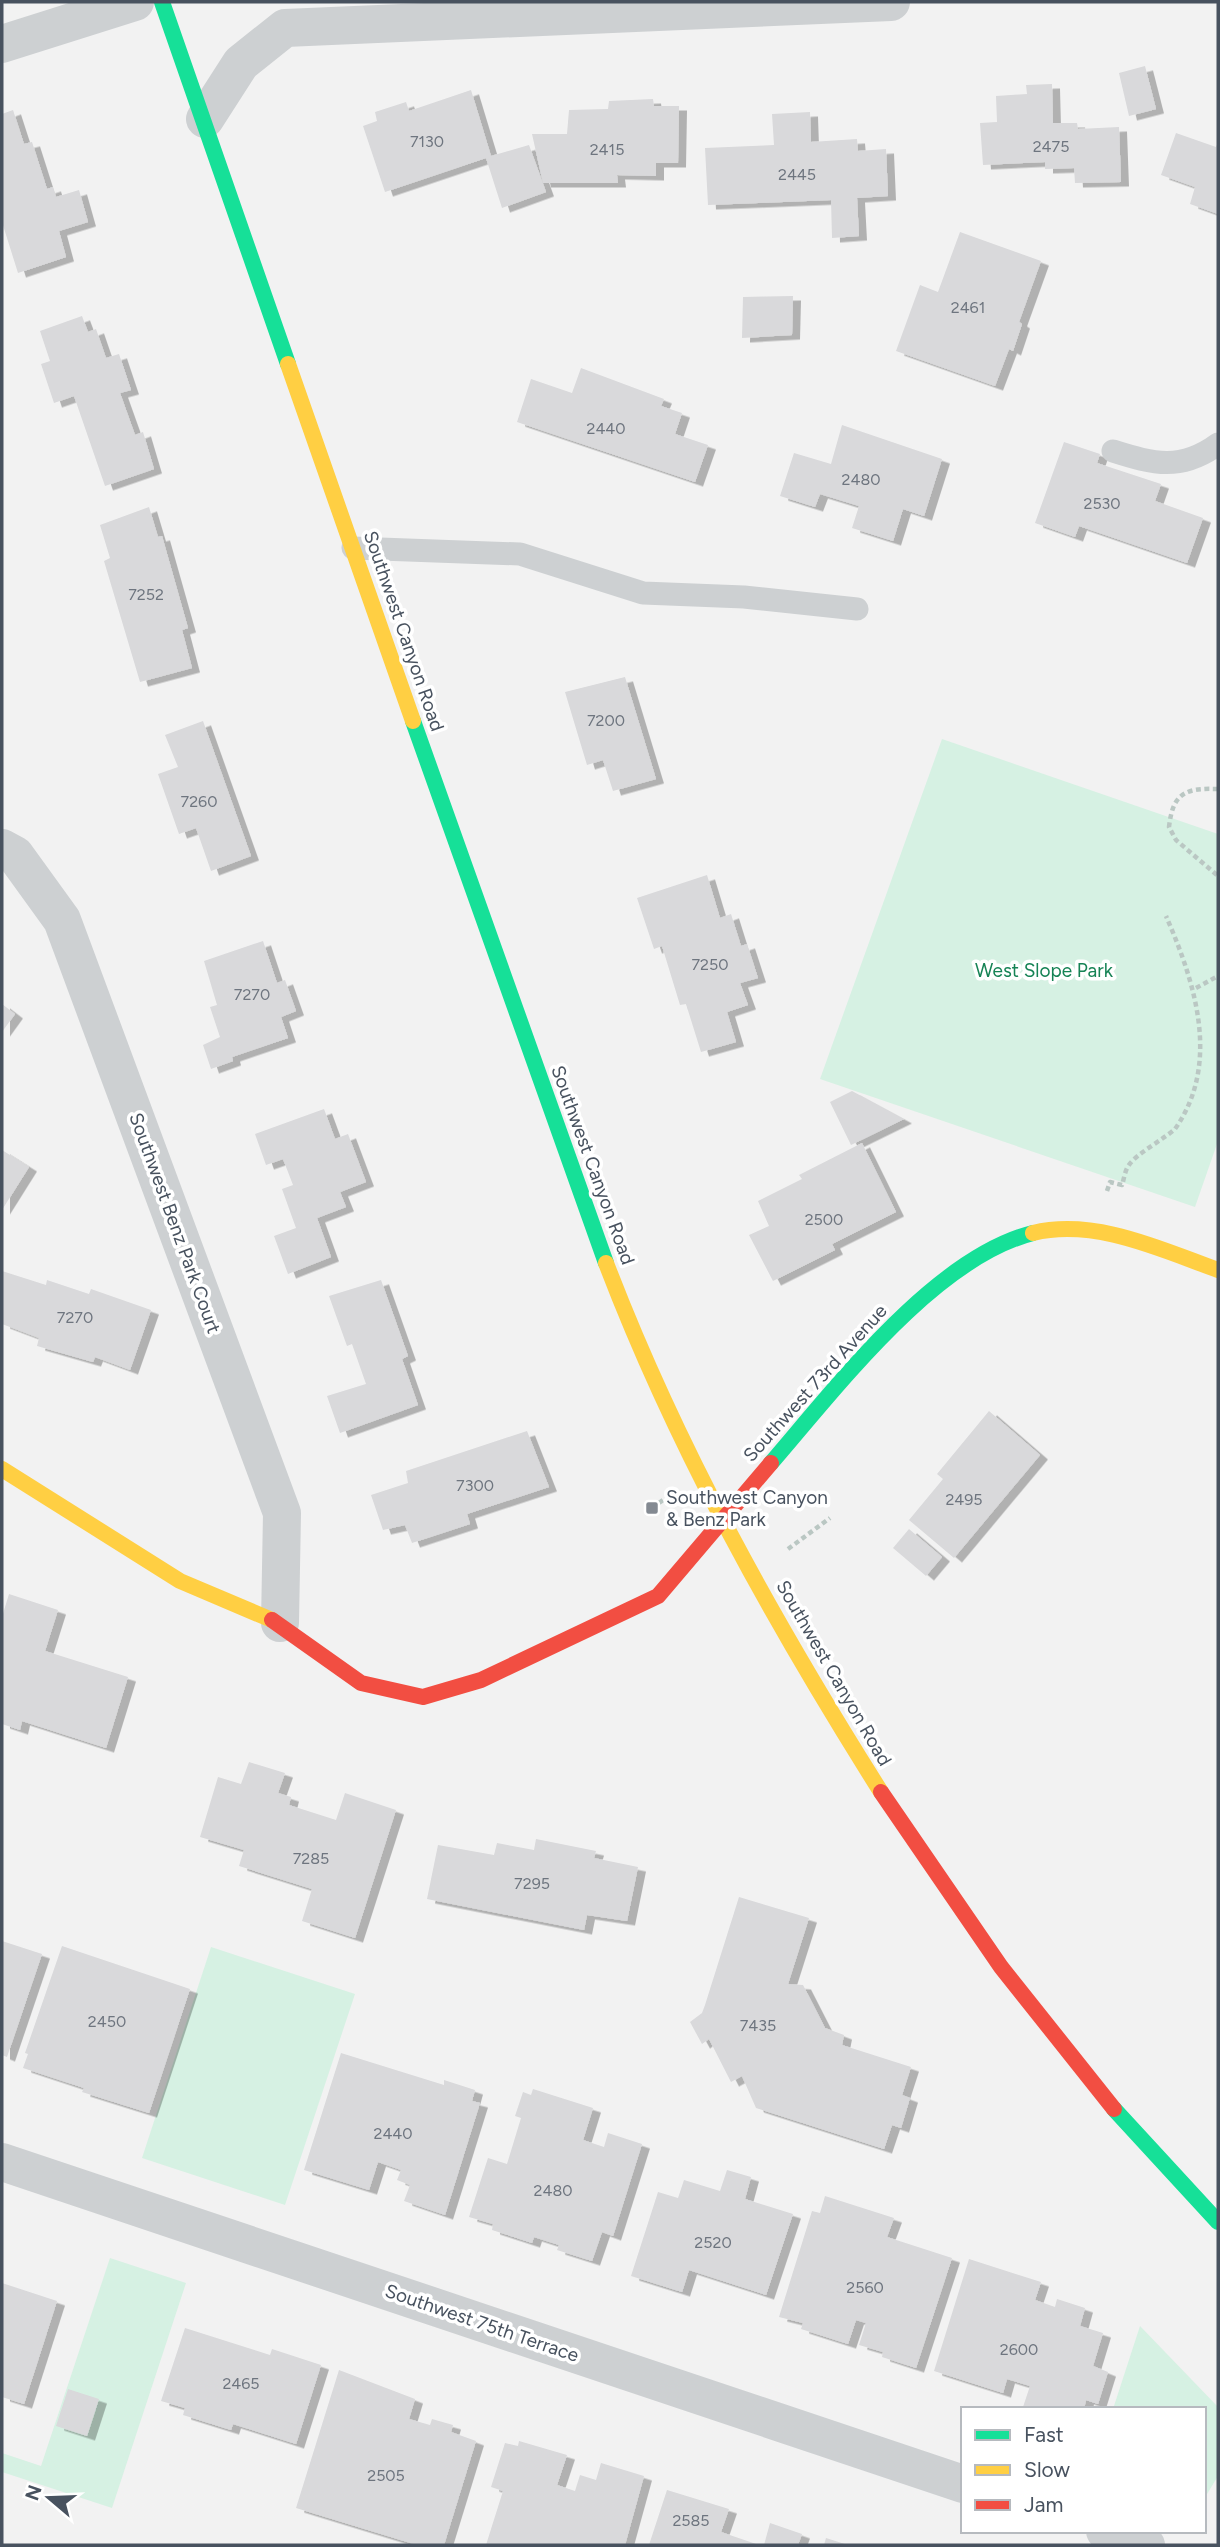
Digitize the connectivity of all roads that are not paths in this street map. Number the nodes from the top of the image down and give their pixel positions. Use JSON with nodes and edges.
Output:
{"nodes":[{"id":1,"x":135,"y":2,"type":"edge"},
{"id":2,"x":162,"y":2,"type":"edge"},
{"id":3,"x":891,"y":2,"type":"edge"},
{"id":4,"x":2,"y":44,"type":"edge"},
{"id":5,"x":205,"y":119,"type":"junction"},
{"id":6,"x":1218,"y":444,"type":"edge"},
{"id":7,"x":1113,"y":452,"type":"dead end"},
{"id":8,"x":353,"y":548,"type":"junction"},
{"id":9,"x":857,"y":609,"type":"dead end"},
{"id":10,"x":2,"y":848,"type":"edge"},
{"id":11,"x":1218,"y":1270,"type":"edge"},
{"id":12,"x":2,"y":1469,"type":"edge"},
{"id":13,"x":722,"y":1519,"type":"junction"},
{"id":14,"x":280,"y":1623,"type":"junction"},
{"id":15,"x":2,"y":2162,"type":"edge"},
{"id":16,"x":1218,"y":2222,"type":"edge"},
{"id":17,"x":961,"y":2483,"type":"edge"},
{"id":18,"x":1111,"y":2533,"type":"edge"},
{"id":19,"x":1146,"y":2545,"type":"edge"}],
"edges":[{"from":1,"to":4,"type":"street"},
{"from":2,"to":5,"type":"main road","name":"Southwest Canyon Road"},
{"from":3,"to":5,"type":"street"},
{"from":5,"to":8,"type":"main road","name":"Southwest Canyon Road"},
{"from":6,"to":7,"type":"lane"},
{"from":8,"to":9,"type":"lane"},
{"from":8,"to":13,"type":"main road","name":"Southwest Canyon Road"},
{"from":10,"to":14,"type":"street","name":"Southwest Benz Park Court"},
{"from":11,"to":13,"type":"main road","name":"Southwest 73rd Avenue"},
{"from":12,"to":14,"type":"main road","name":"Southwest 73rd Avenue"},
{"from":13,"to":14,"type":"main road","name":"Southwest 73rd Avenue"},
{"from":13,"to":16,"type":"main road","name":"Southwest Canyon Road"},
{"from":15,"to":17,"type":"street","name":"Southwest 75th Terrace"},
{"from":18,"to":19,"type":"street"}]}
